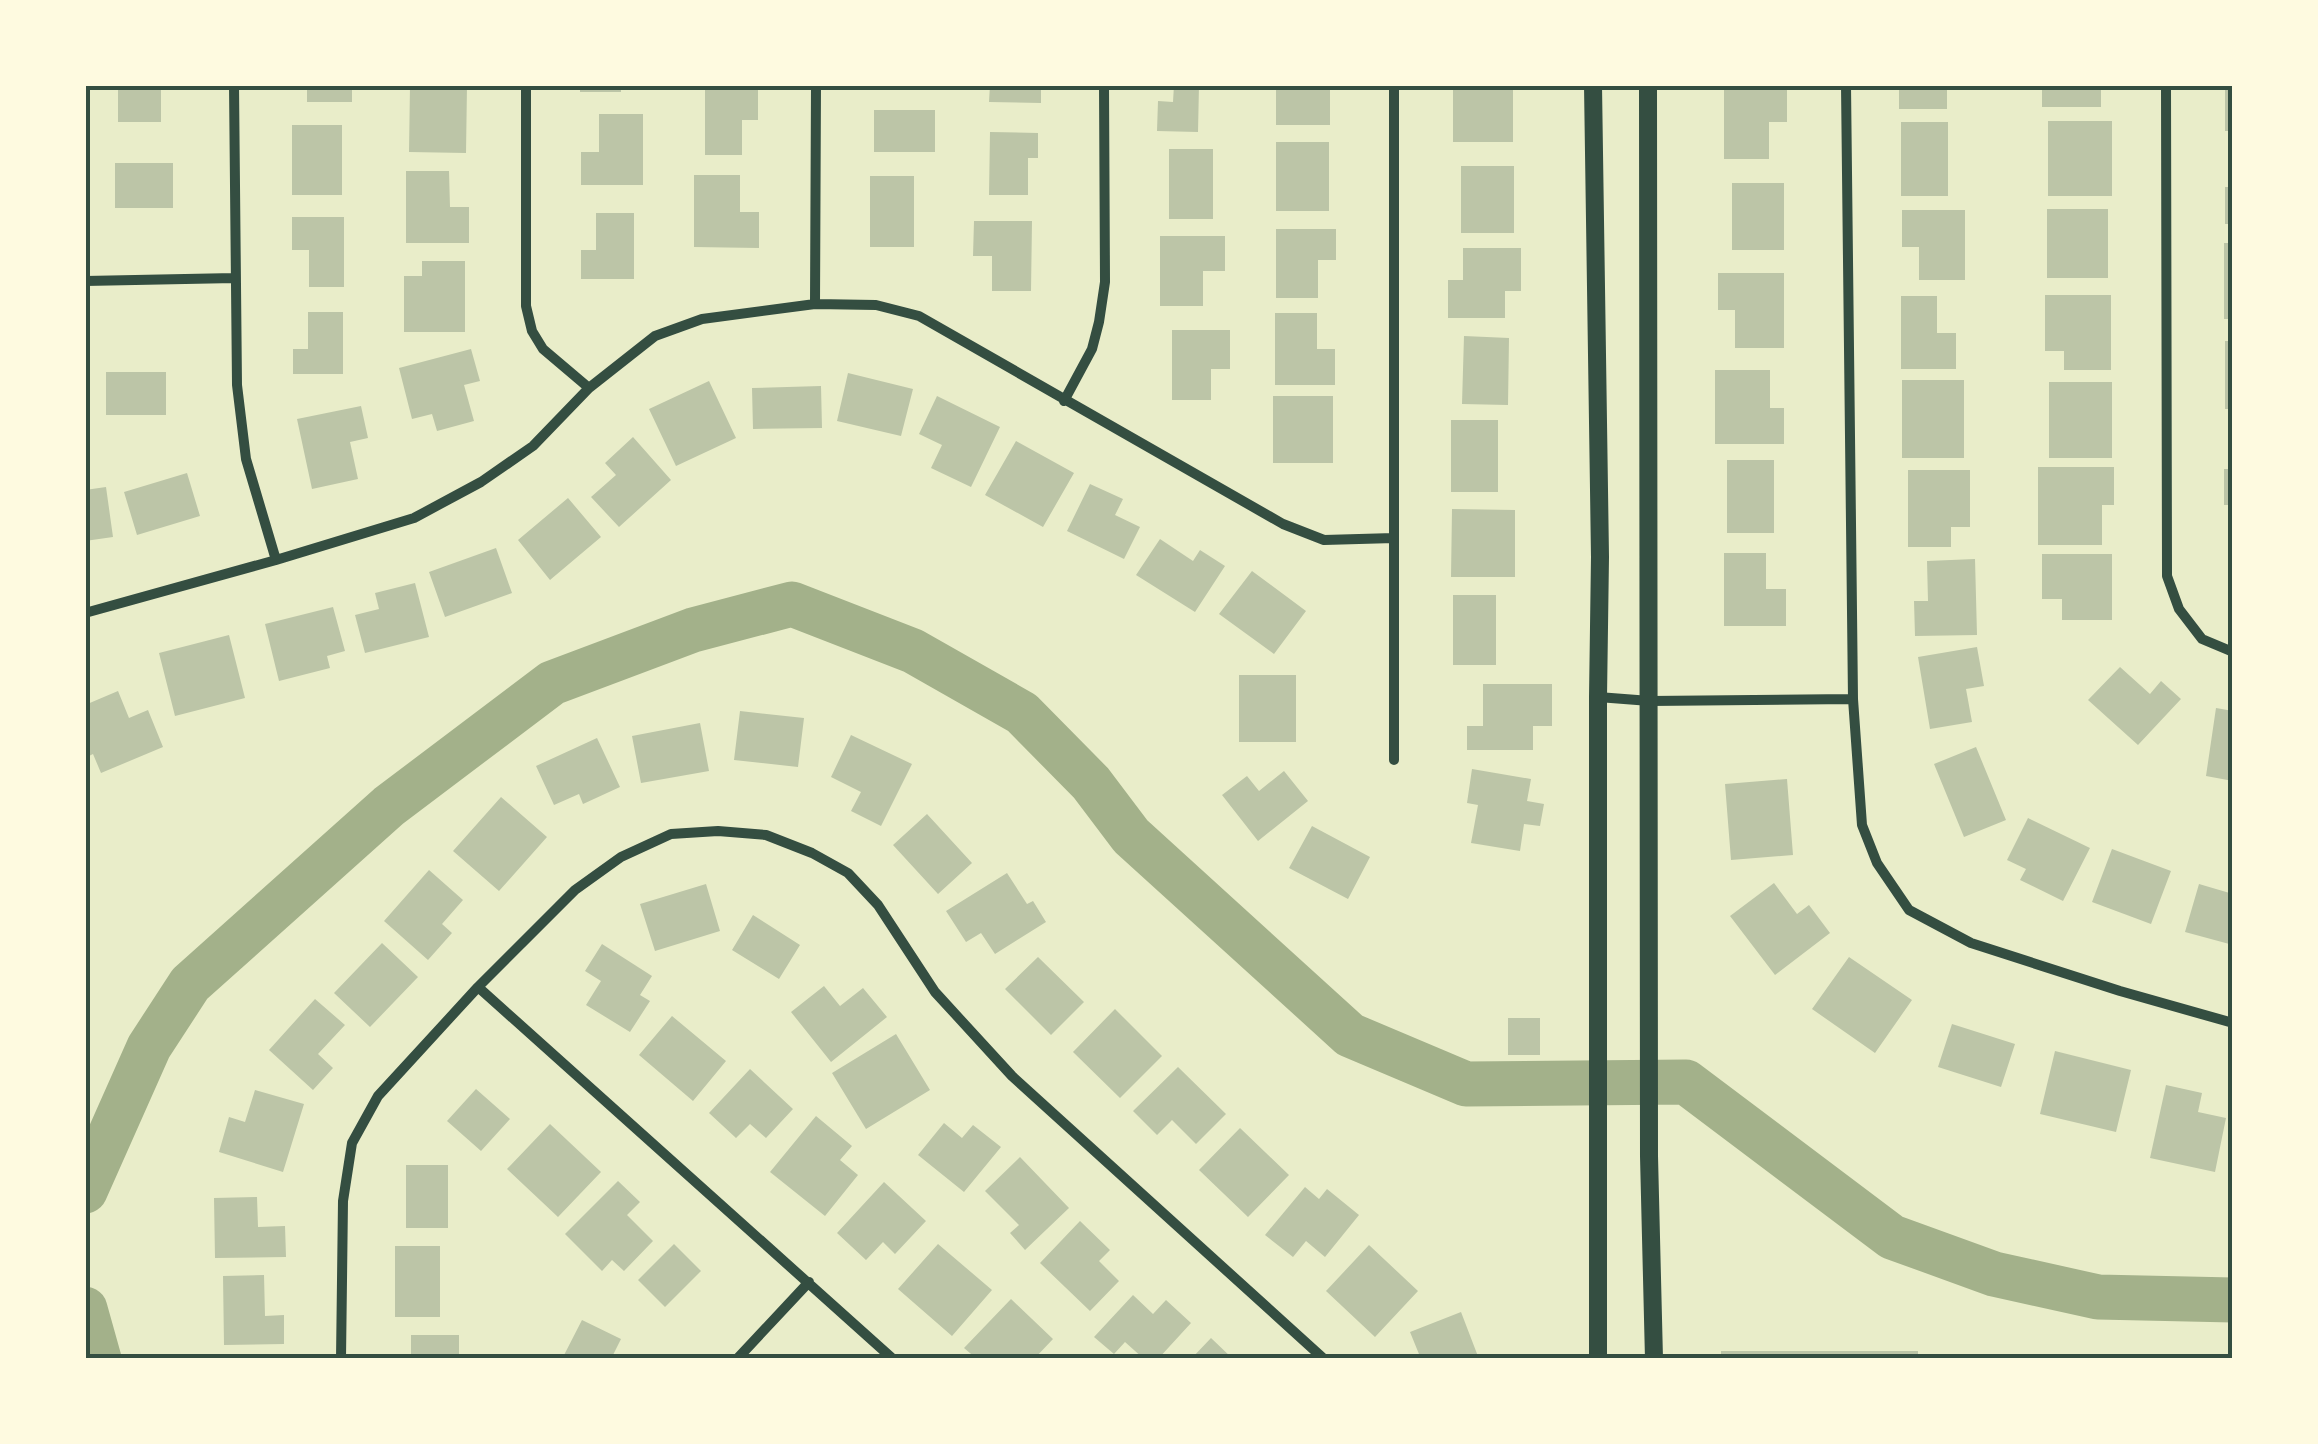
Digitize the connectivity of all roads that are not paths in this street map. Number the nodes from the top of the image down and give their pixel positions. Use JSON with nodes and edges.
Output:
{"nodes":[{"id":1,"x":234,"y":85,"type":"edge"},
{"id":2,"x":526,"y":85,"type":"edge"},
{"id":3,"x":816,"y":85,"type":"edge"},
{"id":4,"x":1104,"y":85,"type":"edge"},
{"id":5,"x":1394,"y":85,"type":"edge"},
{"id":6,"x":1593,"y":85,"type":"edge"},
{"id":7,"x":1648,"y":85,"type":"edge"},
{"id":8,"x":1846,"y":85,"type":"edge"},
{"id":9,"x":2166,"y":85,"type":"edge"},
{"id":10,"x":235,"y":278,"type":"junction"},
{"id":11,"x":86,"y":281,"type":"edge"},
{"id":12,"x":816,"y":304,"type":"junction"},
{"id":13,"x":590,"y":388,"type":"junction"},
{"id":14,"x":1064,"y":401,"type":"junction"},
{"id":15,"x":1394,"y":538,"type":"junction"},
{"id":16,"x":276,"y":560,"type":"junction"},
{"id":17,"x":85,"y":613,"type":"edge"},
{"id":18,"x":2233,"y":652,"type":"edge"},
{"id":19,"x":1598,"y":697,"type":"junction"},
{"id":20,"x":1854,"y":699,"type":"junction"},
{"id":21,"x":1650,"y":701,"type":"junction"},
{"id":22,"x":1394,"y":760,"type":"dead end"},
{"id":23,"x":478,"y":987,"type":"junction"},
{"id":24,"x":2233,"y":1023,"type":"edge"},
{"id":25,"x":809,"y":1282,"type":"junction"},
{"id":26,"x":342,"y":1359,"type":"edge"},
{"id":27,"x":738,"y":1359,"type":"edge"},
{"id":28,"x":892,"y":1359,"type":"edge"},
{"id":29,"x":1324,"y":1359,"type":"edge"},
{"id":30,"x":1598,"y":1359,"type":"edge"},
{"id":31,"x":1654,"y":1359,"type":"edge"}],
"edges":[{"from":1,"to":10,"type":"street"},
{"from":2,"to":13,"type":"street"},
{"from":3,"to":12,"type":"street"},
{"from":4,"to":14,"type":"street"},
{"from":5,"to":15,"type":"street"},
{"from":6,"to":19,"type":"main road"},
{"from":7,"to":21,"type":"main road"},
{"from":8,"to":20,"type":"street"},
{"from":9,"to":18,"type":"street"},
{"from":10,"to":11,"type":"street"},
{"from":10,"to":16,"type":"street"},
{"from":12,"to":13,"type":"street"},
{"from":12,"to":14,"type":"street"},
{"from":13,"to":16,"type":"street"},
{"from":14,"to":15,"type":"street"},
{"from":15,"to":22,"type":"street"},
{"from":16,"to":17,"type":"street"},
{"from":19,"to":21,"type":"street"},
{"from":19,"to":30,"type":"main road"},
{"from":20,"to":21,"type":"street"},
{"from":20,"to":24,"type":"street"},
{"from":21,"to":31,"type":"main road"},
{"from":23,"to":25,"type":"street"},
{"from":23,"to":26,"type":"street"},
{"from":23,"to":29,"type":"street"},
{"from":25,"to":27,"type":"street"},
{"from":25,"to":28,"type":"street"}]}
